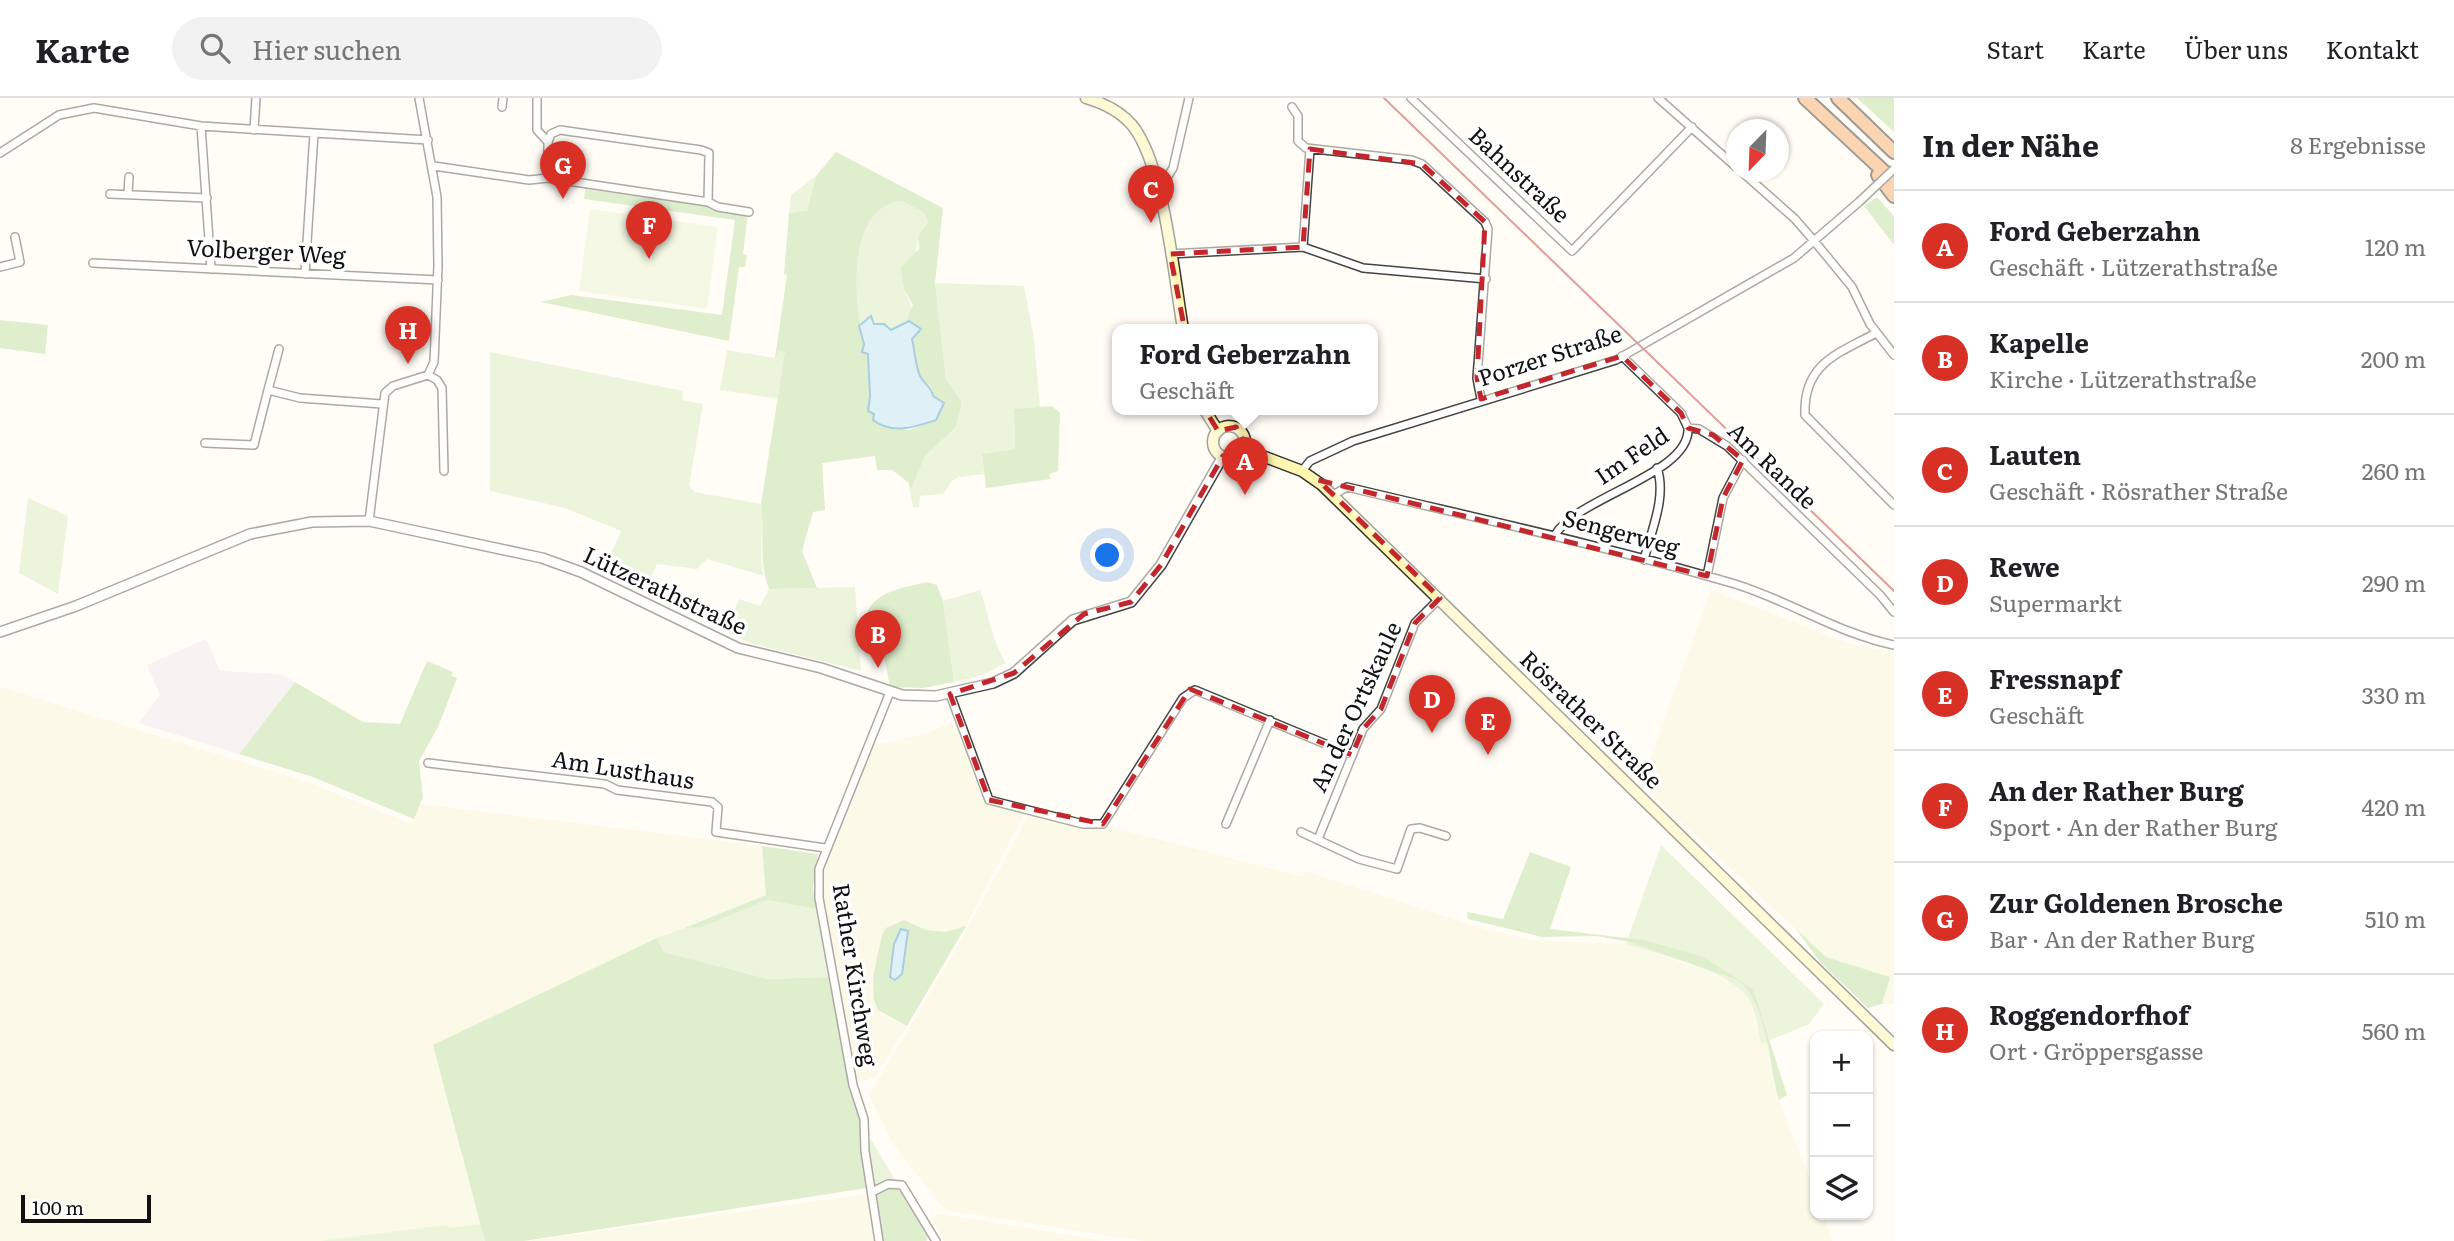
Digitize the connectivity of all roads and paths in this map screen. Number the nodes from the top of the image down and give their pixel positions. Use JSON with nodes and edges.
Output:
{"nodes":[{"id":1,"x":256,"y":98,"type":"edge"},
{"id":2,"x":419,"y":98,"type":"edge"},
{"id":3,"x":503,"y":98,"type":"edge"},
{"id":4,"x":537,"y":98,"type":"edge"},
{"id":5,"x":1086,"y":98,"type":"edge"},
{"id":6,"x":1189,"y":98,"type":"edge"},
{"id":7,"x":1411,"y":98,"type":"edge"},
{"id":8,"x":1658,"y":98,"type":"edge"},
{"id":9,"x":1805,"y":98,"type":"edge"},
{"id":10,"x":1838,"y":98,"type":"edge"},
{"id":11,"x":502,"y":107,"type":"dead end"},
{"id":12,"x":1292,"y":107,"type":"dead end"},
{"id":13,"x":201,"y":126,"type":"junction"},
{"id":14,"x":1692,"y":127,"type":"junction"},
{"id":15,"x":254,"y":130,"type":"junction"},
{"id":16,"x":314,"y":133,"type":"junction"},
{"id":17,"x":428,"y":140,"type":"junction"},
{"id":18,"x":548,"y":142,"type":"junction"},
{"id":19,"x":1855,"y":144,"type":"junction"},
{"id":20,"x":1310,"y":149,"type":"junction"},
{"id":21,"x":1894,"y":152,"type":"edge"},
{"id":22,"x":0,"y":153,"type":"edge"},
{"id":23,"x":1726,"y":157,"type":"edge"},
{"id":24,"x":434,"y":166,"type":"junction"},
{"id":25,"x":1894,"y":169,"type":"edge"},
{"id":26,"x":129,"y":177,"type":"dead end"},
{"id":27,"x":548,"y":178,"type":"junction"},
{"id":28,"x":1156,"y":180,"type":"junction"},
{"id":29,"x":1894,"y":181,"type":"edge"},
{"id":30,"x":1753,"y":182,"type":"edge"},
{"id":31,"x":110,"y":194,"type":"dead end"},
{"id":32,"x":128,"y":194,"type":"junction"},
{"id":33,"x":1894,"y":196,"type":"edge"},
{"id":34,"x":206,"y":198,"type":"junction"},
{"id":35,"x":708,"y":202,"type":"junction"},
{"id":36,"x":749,"y":212,"type":"dead end"},
{"id":37,"x":15,"y":237,"type":"dead end"},
{"id":38,"x":1815,"y":242,"type":"junction"},
{"id":39,"x":1303,"y":247,"type":"junction"},
{"id":40,"x":1170,"y":254,"type":"junction"},
{"id":41,"x":93,"y":263,"type":"dead end"},
{"id":42,"x":0,"y":267,"type":"edge"},
{"id":43,"x":211,"y":269,"type":"junction"},
{"id":44,"x":305,"y":274,"type":"junction"},
{"id":45,"x":1486,"y":279,"type":"junction"},
{"id":46,"x":438,"y":280,"type":"junction"},
{"id":47,"x":1182,"y":324,"type":"edge"},
{"id":48,"x":1876,"y":333,"type":"junction"},
{"id":49,"x":279,"y":349,"type":"dead end"},
{"id":50,"x":1894,"y":355,"type":"edge"},
{"id":51,"x":1622,"y":356,"type":"junction"},
{"id":52,"x":428,"y":375,"type":"junction"},
{"id":53,"x":268,"y":390,"type":"junction"},
{"id":54,"x":1481,"y":399,"type":"junction"},
{"id":55,"x":382,"y":404,"type":"junction"},
{"id":56,"x":1209,"y":415,"type":"edge"},
{"id":57,"x":1688,"y":428,"type":"junction"},
{"id":58,"x":1218,"y":431,"type":"junction"},
{"id":59,"x":205,"y":443,"type":"dead end"},
{"id":60,"x":1244,"y":449,"type":"junction"},
{"id":61,"x":1223,"y":456,"type":"junction"},
{"id":62,"x":1743,"y":460,"type":"junction"},
{"id":63,"x":1657,"y":468,"type":"junction"},
{"id":64,"x":444,"y":471,"type":"dead end"},
{"id":65,"x":1302,"y":471,"type":"junction"},
{"id":66,"x":1333,"y":495,"type":"junction"},
{"id":67,"x":1894,"y":505,"type":"edge"},
{"id":68,"x":369,"y":521,"type":"junction"},
{"id":69,"x":1555,"y":535,"type":"junction"},
{"id":70,"x":1644,"y":560,"type":"junction"},
{"id":71,"x":1707,"y":576,"type":"junction"},
{"id":72,"x":1440,"y":598,"type":"junction"},
{"id":73,"x":1894,"y":612,"type":"edge"},
{"id":74,"x":0,"y":632,"type":"edge"},
{"id":75,"x":1894,"y":645,"type":"edge"},
{"id":76,"x":891,"y":692,"type":"junction"},
{"id":77,"x":950,"y":694,"type":"junction"},
{"id":78,"x":1270,"y":720,"type":"junction"},
{"id":79,"x":1352,"y":755,"type":"junction"},
{"id":80,"x":428,"y":763,"type":"dead end"},
{"id":81,"x":1226,"y":824,"type":"dead end"},
{"id":82,"x":1301,"y":832,"type":"dead end"},
{"id":83,"x":1446,"y":836,"type":"dead end"},
{"id":84,"x":1318,"y":839,"type":"junction"},
{"id":85,"x":825,"y":848,"type":"junction"},
{"id":86,"x":1894,"y":1045,"type":"edge"},
{"id":87,"x":872,"y":1192,"type":"junction"},
{"id":88,"x":879,"y":1241,"type":"edge"},
{"id":89,"x":936,"y":1241,"type":"edge"}],
"edges":[{"from":1,"to":15,"type":"street"},
{"from":2,"to":17,"type":"street"},
{"from":3,"to":11,"type":"street"},
{"from":4,"to":18,"type":"street"},
{"from":5,"to":28,"type":"main road"},
{"from":6,"to":28,"type":"street"},
{"from":7,"to":14,"type":"street","name":"Bahnstraße"},
{"from":8,"to":14,"type":"street"},
{"from":9,"to":19,"type":"highway"},
{"from":10,"to":21,"type":"highway"},
{"from":12,"to":20,"type":"street"},
{"from":13,"to":15,"type":"street"},
{"from":13,"to":22,"type":"street"},
{"from":13,"to":34,"type":"street"},
{"from":14,"to":23,"type":"street"},
{"from":15,"to":16,"type":"street"},
{"from":16,"to":17,"type":"street"},
{"from":16,"to":44,"type":"street"},
{"from":17,"to":24,"type":"street"},
{"from":18,"to":27,"type":"street"},
{"from":18,"to":35,"type":"street"},
{"from":19,"to":29,"type":"highway"},
{"from":19,"to":33,"type":"highway"},
{"from":20,"to":39,"type":"street"},
{"from":20,"to":45,"type":"street"},
{"from":24,"to":27,"type":"street"},
{"from":24,"to":46,"type":"street"},
{"from":25,"to":38,"type":"street","name":"Porzer Straße","bridge":true},
{"from":26,"to":32,"type":"street"},
{"from":27,"to":35,"type":"street"},
{"from":28,"to":40,"type":"main road"},
{"from":30,"to":38,"type":"street"},
{"from":31,"to":32,"type":"street"},
{"from":32,"to":34,"type":"street"},
{"from":34,"to":43,"type":"street"},
{"from":35,"to":36,"type":"street"},
{"from":37,"to":42,"type":"street"},
{"from":38,"to":48,"type":"street"},
{"from":38,"to":51,"type":"street","name":"Porzer Straße"},
{"from":39,"to":40,"type":"street"},
{"from":39,"to":45,"type":"street"},
{"from":40,"to":47,"type":"main road"},
{"from":41,"to":43,"type":"street","name":"Volberger Weg"},
{"from":43,"to":44,"type":"street","name":"Volberger Weg"},
{"from":44,"to":46,"type":"street","name":"Volberger Weg"},
{"from":45,"to":54,"type":"street"},
{"from":46,"to":52,"type":"street"},
{"from":48,"to":50,"type":"street"},
{"from":48,"to":67,"type":"street"},
{"from":49,"to":53,"type":"street"},
{"from":51,"to":54,"type":"street","name":"Porzer Straße"},
{"from":51,"to":57,"type":"street"},
{"from":52,"to":55,"type":"street"},
{"from":52,"to":64,"type":"street"},
{"from":53,"to":55,"type":"street"},
{"from":53,"to":59,"type":"street"},
{"from":54,"to":65,"type":"street","name":"Porzer Straße"},
{"from":55,"to":68,"type":"street"},
{"from":56,"to":58,"type":"main road"},
{"from":57,"to":62,"type":"street","name":"Am Rande"},
{"from":57,"to":63,"type":"street","name":"Im Feld"},
{"from":58,"to":60,"type":"main road"},
{"from":58,"to":61,"type":"main road"},
{"from":60,"to":61,"type":"main road"},
{"from":60,"to":65,"type":"main road","name":"Rösrather Straße"},
{"from":61,"to":77,"type":"street","name":"Lützerathstraße"},
{"from":62,"to":71,"type":"street"},
{"from":62,"to":73,"type":"street","name":"Am Rande"},
{"from":63,"to":69,"type":"street","name":"Im Feld"},
{"from":63,"to":70,"type":"street"},
{"from":65,"to":66,"type":"main road","name":"Rösrather Straße"},
{"from":66,"to":69,"type":"street","name":"Sengerweg"},
{"from":66,"to":72,"type":"main road","name":"Rösrather Straße"},
{"from":68,"to":74,"type":"street","name":"Lützerathstraße"},
{"from":68,"to":76,"type":"street","name":"Lützerathstraße"},
{"from":69,"to":70,"type":"street","name":"Sengerweg"},
{"from":70,"to":71,"type":"street","name":"Sengerweg"},
{"from":71,"to":75,"type":"street","name":"Sengerweg"},
{"from":72,"to":79,"type":"street","name":"An der Ortskaule"},
{"from":72,"to":86,"type":"main road","name":"Rösrather Straße"},
{"from":76,"to":77,"type":"street","name":"Lützerathstraße"},
{"from":76,"to":85,"type":"street","name":"Rather Kirchweg"},
{"from":77,"to":78,"type":"street"},
{"from":78,"to":79,"type":"street"},
{"from":78,"to":81,"type":"street"},
{"from":79,"to":84,"type":"street","name":"An der Ortskaule"},
{"from":80,"to":85,"type":"street","name":"Am Lusthaus"},
{"from":82,"to":84,"type":"street"},
{"from":83,"to":84,"type":"street"},
{"from":85,"to":87,"type":"street","name":"Rather Kirchweg"},
{"from":87,"to":88,"type":"street","name":"Rather Kirchweg"},
{"from":87,"to":89,"type":"street"}]}
